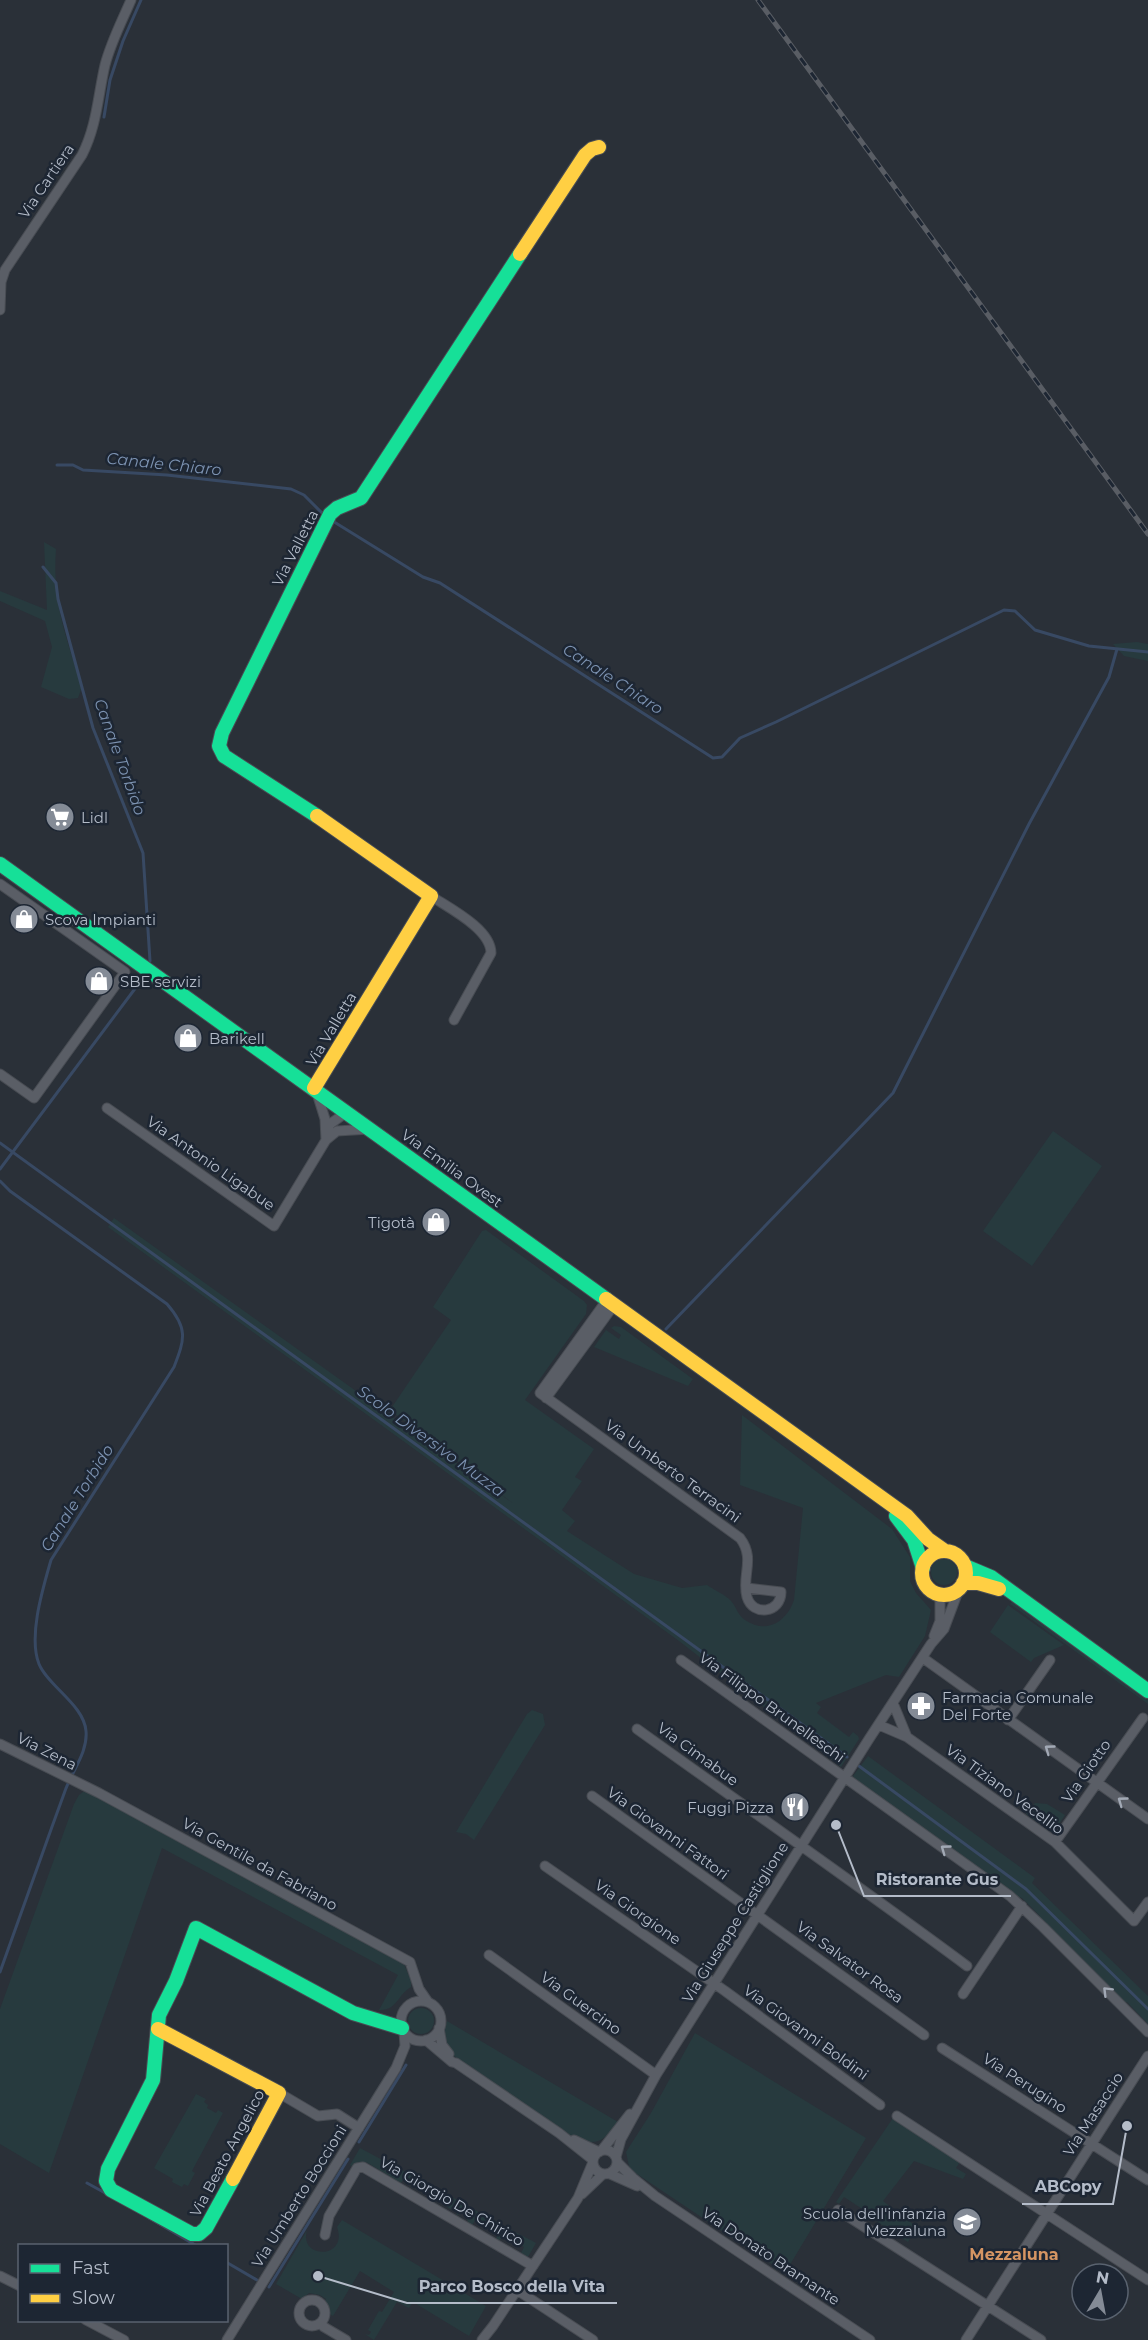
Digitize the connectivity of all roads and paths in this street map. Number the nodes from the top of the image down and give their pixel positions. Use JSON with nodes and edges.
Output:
{"nodes":[{"id":1,"x":131,"y":0,"type":"edge"},
{"id":2,"x":599,"y":147,"type":"dead end"},
{"id":3,"x":0,"y":305,"type":"edge"},
{"id":4,"x":0,"y":310,"type":"edge"},
{"id":5,"x":0,"y":864,"type":"edge"},
{"id":6,"x":0,"y":884,"type":"edge"},
{"id":7,"x":431,"y":896,"type":"junction"},
{"id":8,"x":454,"y":1020,"type":"dead end"},
{"id":9,"x":0,"y":1074,"type":"edge"},
{"id":10,"x":315,"y":1088,"type":"junction"},
{"id":11,"x":107,"y":1108,"type":"dead end"},
{"id":12,"x":346,"y":1112,"type":"junction"},
{"id":13,"x":371,"y":1129,"type":"junction"},
{"id":14,"x":330,"y":1134,"type":"junction"},
{"id":15,"x":611,"y":1303,"type":"junction"},
{"id":16,"x":883,"y":1500,"type":"junction"},
{"id":17,"x":945,"y":1551,"type":"junction"},
{"id":18,"x":965,"y":1566,"type":"junction"},
{"id":19,"x":923,"y":1568,"type":"junction"},
{"id":20,"x":961,"y":1586,"type":"junction"},
{"id":21,"x":747,"y":1588,"type":"dead end"},
{"id":22,"x":1010,"y":1592,"type":"junction"},
{"id":23,"x":940,"y":1594,"type":"junction"},
{"id":24,"x":931,"y":1644,"type":"junction"},
{"id":25,"x":923,"y":1658,"type":"junction"},
{"id":26,"x":681,"y":1660,"type":"dead end"},
{"id":27,"x":1050,"y":1660,"type":"dead end"},
{"id":28,"x":1148,"y":1691,"type":"edge"},
{"id":29,"x":893,"y":1703,"type":"junction"},
{"id":30,"x":886,"y":1714,"type":"junction"},
{"id":31,"x":1143,"y":1718,"type":"dead end"},
{"id":32,"x":1008,"y":1720,"type":"junction"},
{"id":33,"x":879,"y":1725,"type":"junction"},
{"id":34,"x":901,"y":1725,"type":"junction"},
{"id":35,"x":637,"y":1729,"type":"dead end"},
{"id":36,"x":907,"y":1737,"type":"junction"},
{"id":37,"x":0,"y":1744,"type":"edge"},
{"id":38,"x":846,"y":1778,"type":"junction"},
{"id":39,"x":1096,"y":1783,"type":"junction"},
{"id":40,"x":80,"y":1784,"type":"joint"},
{"id":41,"x":592,"y":1796,"type":"dead end"},
{"id":42,"x":1148,"y":1820,"type":"edge"},
{"id":43,"x":1055,"y":1842,"type":"junction"},
{"id":44,"x":801,"y":1845,"type":"junction"},
{"id":45,"x":545,"y":1866,"type":"dead end"},
{"id":46,"x":1148,"y":1902,"type":"edge"},
{"id":47,"x":1022,"y":1906,"type":"junction"},
{"id":48,"x":757,"y":1914,"type":"junction"},
{"id":49,"x":489,"y":1955,"type":"dead end"},
{"id":50,"x":967,"y":1966,"type":"dead end"},
{"id":51,"x":416,"y":1979,"type":"junction"},
{"id":52,"x":714,"y":1983,"type":"junction"},
{"id":53,"x":963,"y":1995,"type":"dead end"},
{"id":54,"x":428,"y":2002,"type":"junction"},
{"id":55,"x":409,"y":2004,"type":"junction"},
{"id":56,"x":402,"y":2012,"type":"junction"},
{"id":57,"x":364,"y":2018,"type":"junction"},
{"id":58,"x":440,"y":2028,"type":"junction"},
{"id":59,"x":158,"y":2029,"type":"junction"},
{"id":60,"x":403,"y":2030,"type":"junction"},
{"id":61,"x":1148,"y":2032,"type":"edge"},
{"id":62,"x":924,"y":2035,"type":"dead end"},
{"id":63,"x":424,"y":2040,"type":"junction"},
{"id":64,"x":942,"y":2048,"type":"dead end"},
{"id":65,"x":1148,"y":2056,"type":"edge"},
{"id":66,"x":456,"y":2063,"type":"junction"},
{"id":67,"x":396,"y":2068,"type":"junction"},
{"id":68,"x":656,"y":2075,"type":"junction"},
{"id":69,"x":279,"y":2093,"type":"junction"},
{"id":70,"x":644,"y":2095,"type":"junction"},
{"id":71,"x":880,"y":2105,"type":"dead end"},
{"id":72,"x":897,"y":2116,"type":"dead end"},
{"id":73,"x":359,"y":2128,"type":"junction"},
{"id":74,"x":1092,"y":2144,"type":"junction"},
{"id":75,"x":597,"y":2156,"type":"junction"},
{"id":76,"x":617,"y":2159,"type":"junction"},
{"id":77,"x":606,"y":2174,"type":"junction"},
{"id":78,"x":1148,"y":2180,"type":"edge"},
{"id":79,"x":655,"y":2196,"type":"junction"},
{"id":80,"x":578,"y":2198,"type":"junction"},
{"id":81,"x":838,"y":2210,"type":"dead end"},
{"id":82,"x":1047,"y":2214,"type":"junction"},
{"id":83,"x":324,"y":2235,"type":"dead end"},
{"id":84,"x":533,"y":2266,"type":"junction"},
{"id":85,"x":0,"y":2276,"type":"edge"},
{"id":86,"x":1148,"y":2280,"type":"edge"},
{"id":87,"x":18,"y":2285,"type":"edge"},
{"id":88,"x":517,"y":2290,"type":"junction"},
{"id":89,"x":988,"y":2306,"type":"junction"},
{"id":90,"x":90,"y":2322,"type":"edge"},
{"id":91,"x":320,"y":2323,"type":"dead end"},
{"id":92,"x":124,"y":2340,"type":"edge"},
{"id":93,"x":227,"y":2340,"type":"edge"},
{"id":94,"x":346,"y":2340,"type":"edge"},
{"id":95,"x":482,"y":2340,"type":"edge"},
{"id":96,"x":593,"y":2340,"type":"edge"},
{"id":97,"x":870,"y":2340,"type":"edge"},
{"id":98,"x":966,"y":2340,"type":"edge"},
{"id":99,"x":1041,"y":2340,"type":"edge"}],
"edges":[{"from":1,"to":3,"type":"street","name":"Via Cartiera"},
{"from":2,"to":7,"type":"street","name":"Via Valletta"},
{"from":3,"to":4,"type":"street","name":"Via Cartiera"},
{"from":5,"to":10,"type":"street","name":"Via Emilia Ovest"},
{"from":6,"to":9,"type":"street"},
{"from":7,"to":8,"type":"street","name":"Via Valletta"},
{"from":7,"to":10,"type":"street","name":"Via Valletta"},
{"from":10,"to":12,"type":"street","name":"Via Emilia Ovest"},
{"from":10,"to":14,"type":"street"},
{"from":11,"to":14,"type":"street","name":"Via Antonio Ligabue"},
{"from":12,"to":13,"type":"street","name":"Via Emilia Ovest"},
{"from":12,"to":14,"type":"street","name":"Via Antonio Ligabue"},
{"from":13,"to":14,"type":"street"},
{"from":13,"to":15,"type":"street","name":"Via Emilia Ovest"},
{"from":15,"to":16,"type":"street","name":"Via Emilia Ovest"},
{"from":15,"to":21,"type":"street","name":"Via Umberto Terracini"},
{"from":16,"to":17,"type":"street","name":"Via Emilia Ovest"},
{"from":16,"to":19,"type":"street","name":"Via Emilia Ovest"},
{"from":17,"to":18,"type":"street"},
{"from":17,"to":19,"type":"street"},
{"from":18,"to":20,"type":"street"},
{"from":18,"to":22,"type":"street"},
{"from":19,"to":23,"type":"street"},
{"from":20,"to":22,"type":"street"},
{"from":20,"to":23,"type":"street"},
{"from":20,"to":24,"type":"street","name":"Via Giuseppe Castiglione"},
{"from":22,"to":28,"type":"street"},
{"from":23,"to":24,"type":"street","name":"Via Giuseppe Castiglione"},
{"from":24,"to":25,"type":"street","name":"Via Giuseppe Castiglione"},
{"from":25,"to":29,"type":"street","name":"Via Giuseppe Castiglione"},
{"from":25,"to":32,"type":"street"},
{"from":26,"to":38,"type":"street","name":"Via Filippo Brunelleschi"},
{"from":27,"to":32,"type":"street"},
{"from":29,"to":30,"type":"street","name":"Via Giuseppe Castiglione"},
{"from":29,"to":34,"type":"street","name":"Via Tiziano Vecellio"},
{"from":30,"to":33,"type":"street","name":"Via Giuseppe Castiglione"},
{"from":30,"to":34,"type":"street","name":"Via Tiziano Vecellio"},
{"from":31,"to":39,"type":"street","name":"Via Giotto"},
{"from":39,"to":32,"type":"street","one_way":true},
{"from":33,"to":36,"type":"street","name":"Via Tiziano Vecellio"},
{"from":33,"to":38,"type":"street","name":"Via Giuseppe Castiglione"},
{"from":34,"to":36,"type":"street","name":"Via Tiziano Vecellio"},
{"from":35,"to":44,"type":"street","name":"Via Cimabue"},
{"from":36,"to":43,"type":"street","name":"Via Tiziano Vecellio"},
{"from":37,"to":40,"type":"street","name":"Via Zena"},
{"from":38,"to":44,"type":"street","name":"Via Giuseppe Castiglione"},
{"from":47,"to":38,"type":"street","name":"Via Filippo Brunelleschi","one_way":true},
{"from":42,"to":39,"type":"street","one_way":true},
{"from":39,"to":43,"type":"street","name":"Via Giotto"},
{"from":40,"to":51,"type":"street","name":"Via Gentile da Fabriano"},
{"from":41,"to":48,"type":"street","name":"Via Giovanni Fattori"},
{"from":43,"to":46,"type":"street","name":"Via Tiziano Vecellio"},
{"from":44,"to":48,"type":"street","name":"Via Giuseppe Castiglione"},
{"from":44,"to":50,"type":"street","name":"Via Cimabue"},
{"from":45,"to":52,"type":"street","name":"Via Giorgione"},
{"from":47,"to":53,"type":"street"},
{"from":61,"to":47,"type":"street","name":"Via Filippo Brunelleschi","one_way":true},
{"from":48,"to":52,"type":"street","name":"Via Giuseppe Castiglione"},
{"from":48,"to":62,"type":"street","name":"Via Salvator Rosa"},
{"from":49,"to":68,"type":"street","name":"Via Guercino"},
{"from":51,"to":54,"type":"street","name":"Via Gentile da Fabriano"},
{"from":51,"to":55,"type":"street"},
{"from":52,"to":68,"type":"street","name":"Via Giuseppe Castiglione"},
{"from":52,"to":71,"type":"street","name":"Via Giovanni Boldini"},
{"from":54,"to":55,"type":"street"},
{"from":54,"to":58,"type":"street"},
{"from":55,"to":56,"type":"street"},
{"from":56,"to":57,"type":"street"},
{"from":56,"to":60,"type":"street"},
{"from":57,"to":59,"type":"street","name":"Via Beato Angelico"},
{"from":57,"to":60,"type":"street","name":"Via Beato Angelico"},
{"from":58,"to":63,"type":"street"},
{"from":58,"to":66,"type":"street"},
{"from":59,"to":69,"type":"street","name":"Via Beato Angelico"},
{"from":59,"to":69,"type":"street","name":"Via Beato Angelico"},
{"from":60,"to":63,"type":"street"},
{"from":60,"to":67,"type":"street","name":"Via Umberto Boccioni"},
{"from":63,"to":66,"type":"street"},
{"from":63,"to":67,"type":"street","name":"Via Umberto Boccioni"},
{"from":64,"to":74,"type":"street","name":"Via Perugino"},
{"from":65,"to":74,"type":"street","name":"Via Masaccio"},
{"from":66,"to":75,"type":"street"},
{"from":67,"to":73,"type":"street","name":"Via Umberto Boccioni"},
{"from":68,"to":70,"type":"street","name":"Via Giuseppe Castiglione"},
{"from":69,"to":73,"type":"street"},
{"from":70,"to":75,"type":"street","name":"Via Giuseppe Castiglione"},
{"from":70,"to":76,"type":"street","name":"Via Giuseppe Castiglione"},
{"from":72,"to":82,"type":"street"},
{"from":73,"to":93,"type":"street","name":"Via Umberto Boccioni"},
{"from":74,"to":78,"type":"street","name":"Via Perugino"},
{"from":74,"to":82,"type":"street","name":"Via Masaccio"},
{"from":75,"to":76,"type":"street"},
{"from":75,"to":77,"type":"street"},
{"from":75,"to":80,"type":"street","name":"Via Giuseppe Castiglione"},
{"from":76,"to":77,"type":"street"},
{"from":76,"to":79,"type":"street","name":"Via Donato Bramante"},
{"from":77,"to":79,"type":"street","name":"Via Donato Bramante"},
{"from":77,"to":80,"type":"street","name":"Via Giuseppe Castiglione"},
{"from":79,"to":97,"type":"street","name":"Via Donato Bramante"},
{"from":80,"to":84,"type":"street","name":"Via Giuseppe Castiglione"},
{"from":81,"to":89,"type":"street"},
{"from":82,"to":86,"type":"street"},
{"from":82,"to":89,"type":"street","name":"Via Masaccio"},
{"from":83,"to":84,"type":"street","name":"Via Giorgio De Chirico"},
{"from":84,"to":88,"type":"street","name":"Via Giuseppe Castiglione"},
{"from":85,"to":87,"type":"street"},
{"from":88,"to":95,"type":"street","name":"Via Giuseppe Castiglione"},
{"from":88,"to":96,"type":"street"},
{"from":89,"to":98,"type":"street","name":"Via Masaccio"},
{"from":89,"to":99,"type":"street"},
{"from":90,"to":92,"type":"street"},
{"from":91,"to":94,"type":"street"}]}
